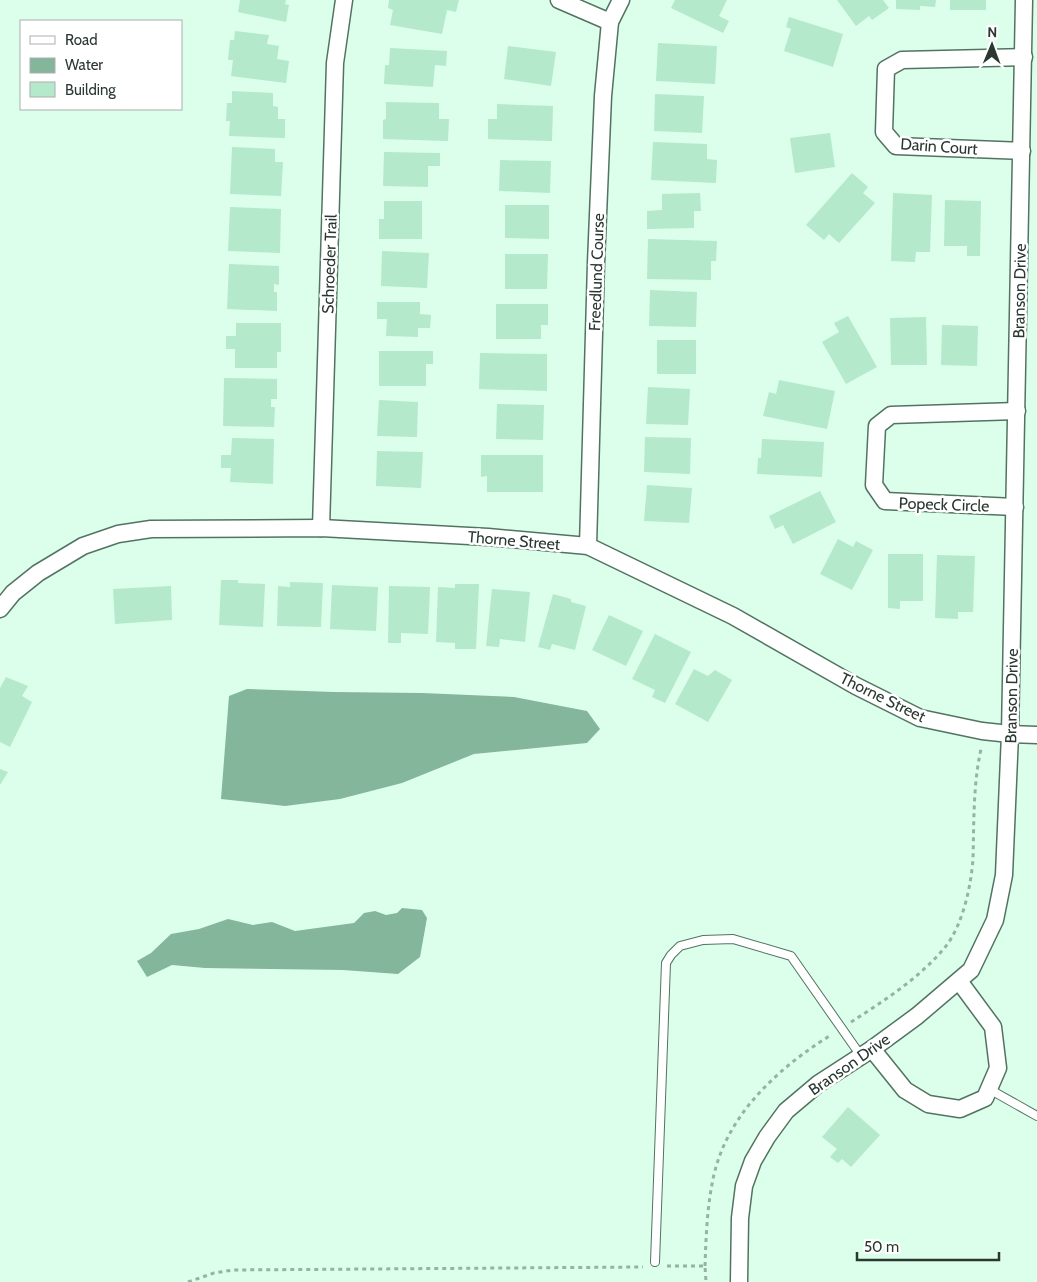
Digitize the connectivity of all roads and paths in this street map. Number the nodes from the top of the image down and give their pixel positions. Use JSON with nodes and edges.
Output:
{"nodes":[{"id":1,"x":344,"y":0,"type":"edge"},
{"id":2,"x":559,"y":0,"type":"edge"},
{"id":3,"x":620,"y":0,"type":"edge"},
{"id":4,"x":1024,"y":0,"type":"edge"},
{"id":5,"x":610,"y":22,"type":"junction"},
{"id":6,"x":1024,"y":57,"type":"junction"},
{"id":7,"x":1022,"y":151,"type":"junction"},
{"id":8,"x":1017,"y":411,"type":"junction"},
{"id":9,"x":1015,"y":507,"type":"junction"},
{"id":10,"x":321,"y":528,"type":"junction"},
{"id":11,"x":588,"y":546,"type":"junction"},
{"id":12,"x":0,"y":609,"type":"edge"},
{"id":13,"x":1010,"y":734,"type":"junction"},
{"id":14,"x":1037,"y":735,"type":"edge"},
{"id":15,"x":981,"y":749,"type":"dead end"},
{"id":16,"x":959,"y":981,"type":"junction"},
{"id":17,"x":841,"y":1028,"type":"junction"},
{"id":18,"x":866,"y":1053,"type":"junction"},
{"id":19,"x":988,"y":1089,"type":"junction"},
{"id":20,"x":1037,"y":1116,"type":"edge"},
{"id":21,"x":655,"y":1262,"type":"dead end"},
{"id":22,"x":664,"y":1266,"type":"dead end"},
{"id":23,"x":705,"y":1266,"type":"junction"},
{"id":24,"x":645,"y":1267,"type":"dead end"},
{"id":25,"x":188,"y":1282,"type":"edge"},
{"id":26,"x":706,"y":1282,"type":"edge"},
{"id":27,"x":738,"y":1282,"type":"edge"}],
"edges":[{"from":1,"to":10,"type":"street","name":"Schroeder Trail"},
{"from":2,"to":5,"type":"street"},
{"from":3,"to":5,"type":"street","name":"Freedlund Course"},
{"from":4,"to":6,"type":"street","name":"Branson Drive"},
{"from":5,"to":11,"type":"street","name":"Freedlund Course"},
{"from":6,"to":7,"type":"street","name":"Branson Drive"},
{"from":6,"to":7,"type":"street","name":"Darin Court"},
{"from":7,"to":8,"type":"street","name":"Branson Drive"},
{"from":8,"to":9,"type":"street","name":"Branson Drive"},
{"from":8,"to":9,"type":"street","name":"Popeck Circle"},
{"from":9,"to":13,"type":"street","name":"Branson Drive"},
{"from":10,"to":11,"type":"street","name":"Thorne Street"},
{"from":10,"to":12,"type":"street","name":"Thorne Street"},
{"from":11,"to":13,"type":"street","name":"Thorne Street"},
{"from":13,"to":14,"type":"street","name":"Thorne Street"},
{"from":13,"to":16,"type":"street","name":"Branson Drive"},
{"from":15,"to":17,"type":"path"},
{"from":16,"to":18,"type":"street","name":"Branson Drive"},
{"from":16,"to":19,"type":"street"},
{"from":17,"to":18,"type":"lane"},
{"from":17,"to":21,"type":"lane"},
{"from":17,"to":23,"type":"path"},
{"from":18,"to":19,"type":"street"},
{"from":18,"to":27,"type":"street","name":"Branson Drive"},
{"from":19,"to":20,"type":"lane"},
{"from":22,"to":23,"type":"path"},
{"from":23,"to":26,"type":"path"},
{"from":24,"to":25,"type":"path"}]}
